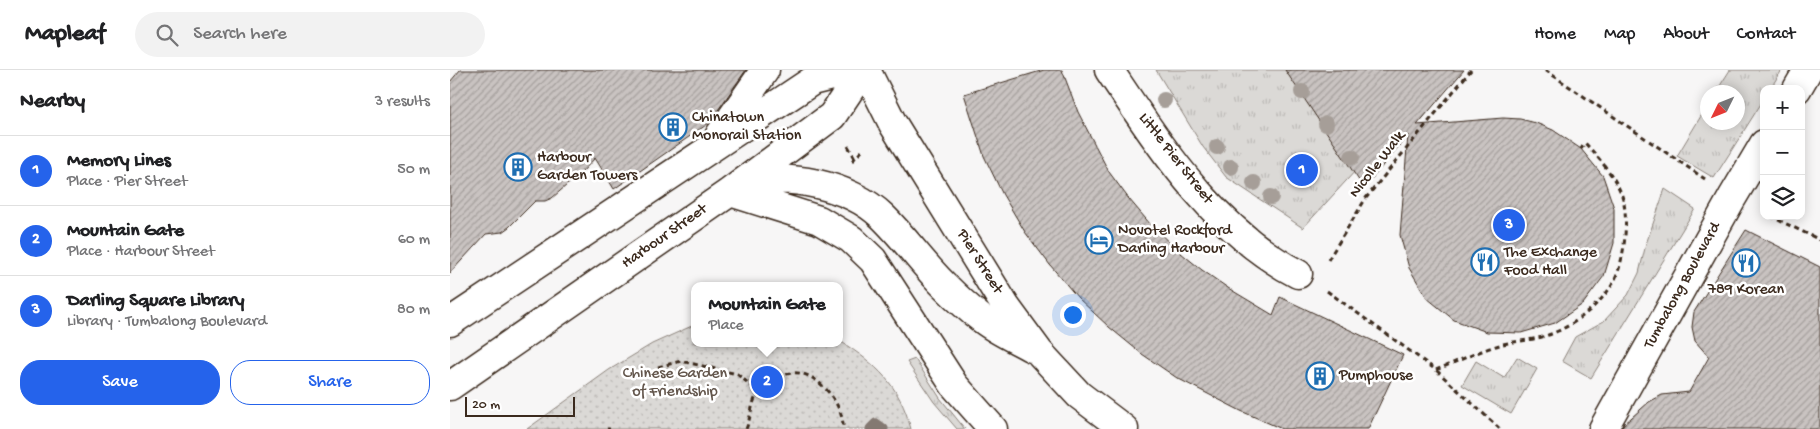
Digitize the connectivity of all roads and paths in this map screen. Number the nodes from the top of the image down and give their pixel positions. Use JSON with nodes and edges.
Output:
{"nodes":[{"id":1,"x":765,"y":70,"type":"edge"},
{"id":2,"x":856,"y":70,"type":"edge"},
{"id":3,"x":864,"y":70,"type":"edge"},
{"id":4,"x":1108,"y":70,"type":"edge"},
{"id":5,"x":1471,"y":70,"type":"edge"},
{"id":6,"x":1545,"y":70,"type":"edge"},
{"id":7,"x":1808,"y":70,"type":"edge"},
{"id":8,"x":1799,"y":85,"type":"edge"},
{"id":9,"x":848,"y":145,"type":"dead end"},
{"id":10,"x":711,"y":148,"type":"junction"},
{"id":11,"x":1581,"y":149,"type":"dead end"},
{"id":12,"x":1760,"y":151,"type":"edge"},
{"id":13,"x":855,"y":158,"type":"dead end"},
{"id":14,"x":730,"y":192,"type":"junction"},
{"id":15,"x":1732,"y":198,"type":"junction"},
{"id":16,"x":1778,"y":220,"type":"edge"},
{"id":17,"x":1820,"y":240,"type":"edge"},
{"id":18,"x":1306,"y":278,"type":"junction"},
{"id":19,"x":995,"y":314,"type":"junction"},
{"id":20,"x":450,"y":322,"type":"edge"},
{"id":21,"x":658,"y":367,"type":"dead end"},
{"id":22,"x":1436,"y":370,"type":"junction"},
{"id":23,"x":450,"y":386,"type":"edge"},
{"id":24,"x":758,"y":392,"type":"junction"},
{"id":25,"x":746,"y":429,"type":"edge"},
{"id":26,"x":843,"y":429,"type":"edge"},
{"id":27,"x":993,"y":429,"type":"edge"},
{"id":28,"x":1124,"y":429,"type":"edge"},
{"id":29,"x":1500,"y":429,"type":"edge"},
{"id":30,"x":1603,"y":429,"type":"edge"}],
"edges":[{"from":1,"to":10,"type":"main road"},
{"from":2,"to":10,"type":"main road"},
{"from":3,"to":14,"type":"main road","name":"Harbour Street"},
{"from":3,"to":19,"type":"main road","name":"Pier Street"},
{"from":4,"to":18,"type":"main road","name":"Little Pier Street"},
{"from":5,"to":18,"type":"path","name":"Nicolle Walk"},
{"from":6,"to":15,"type":"path"},
{"from":7,"to":8,"type":"main road"},
{"from":9,"to":13,"type":"path"},
{"from":10,"to":20,"type":"main road"},
{"from":11,"to":22,"type":"path"},
{"from":12,"to":15,"type":"main road","name":"Tumbalong Boulevard"},
{"from":14,"to":19,"type":"main road"},
{"from":14,"to":23,"type":"main road","name":"Harbour Street"},
{"from":14,"to":27,"type":"main road"},
{"from":15,"to":30,"type":"main road","name":"Tumbalong Boulevard"},
{"from":16,"to":17,"type":"path"},
{"from":18,"to":22,"type":"path"},
{"from":19,"to":28,"type":"main road","name":"Pier Street"},
{"from":21,"to":24,"type":"path"},
{"from":22,"to":29,"type":"path"},
{"from":24,"to":25,"type":"path"},
{"from":24,"to":26,"type":"path"}]}
